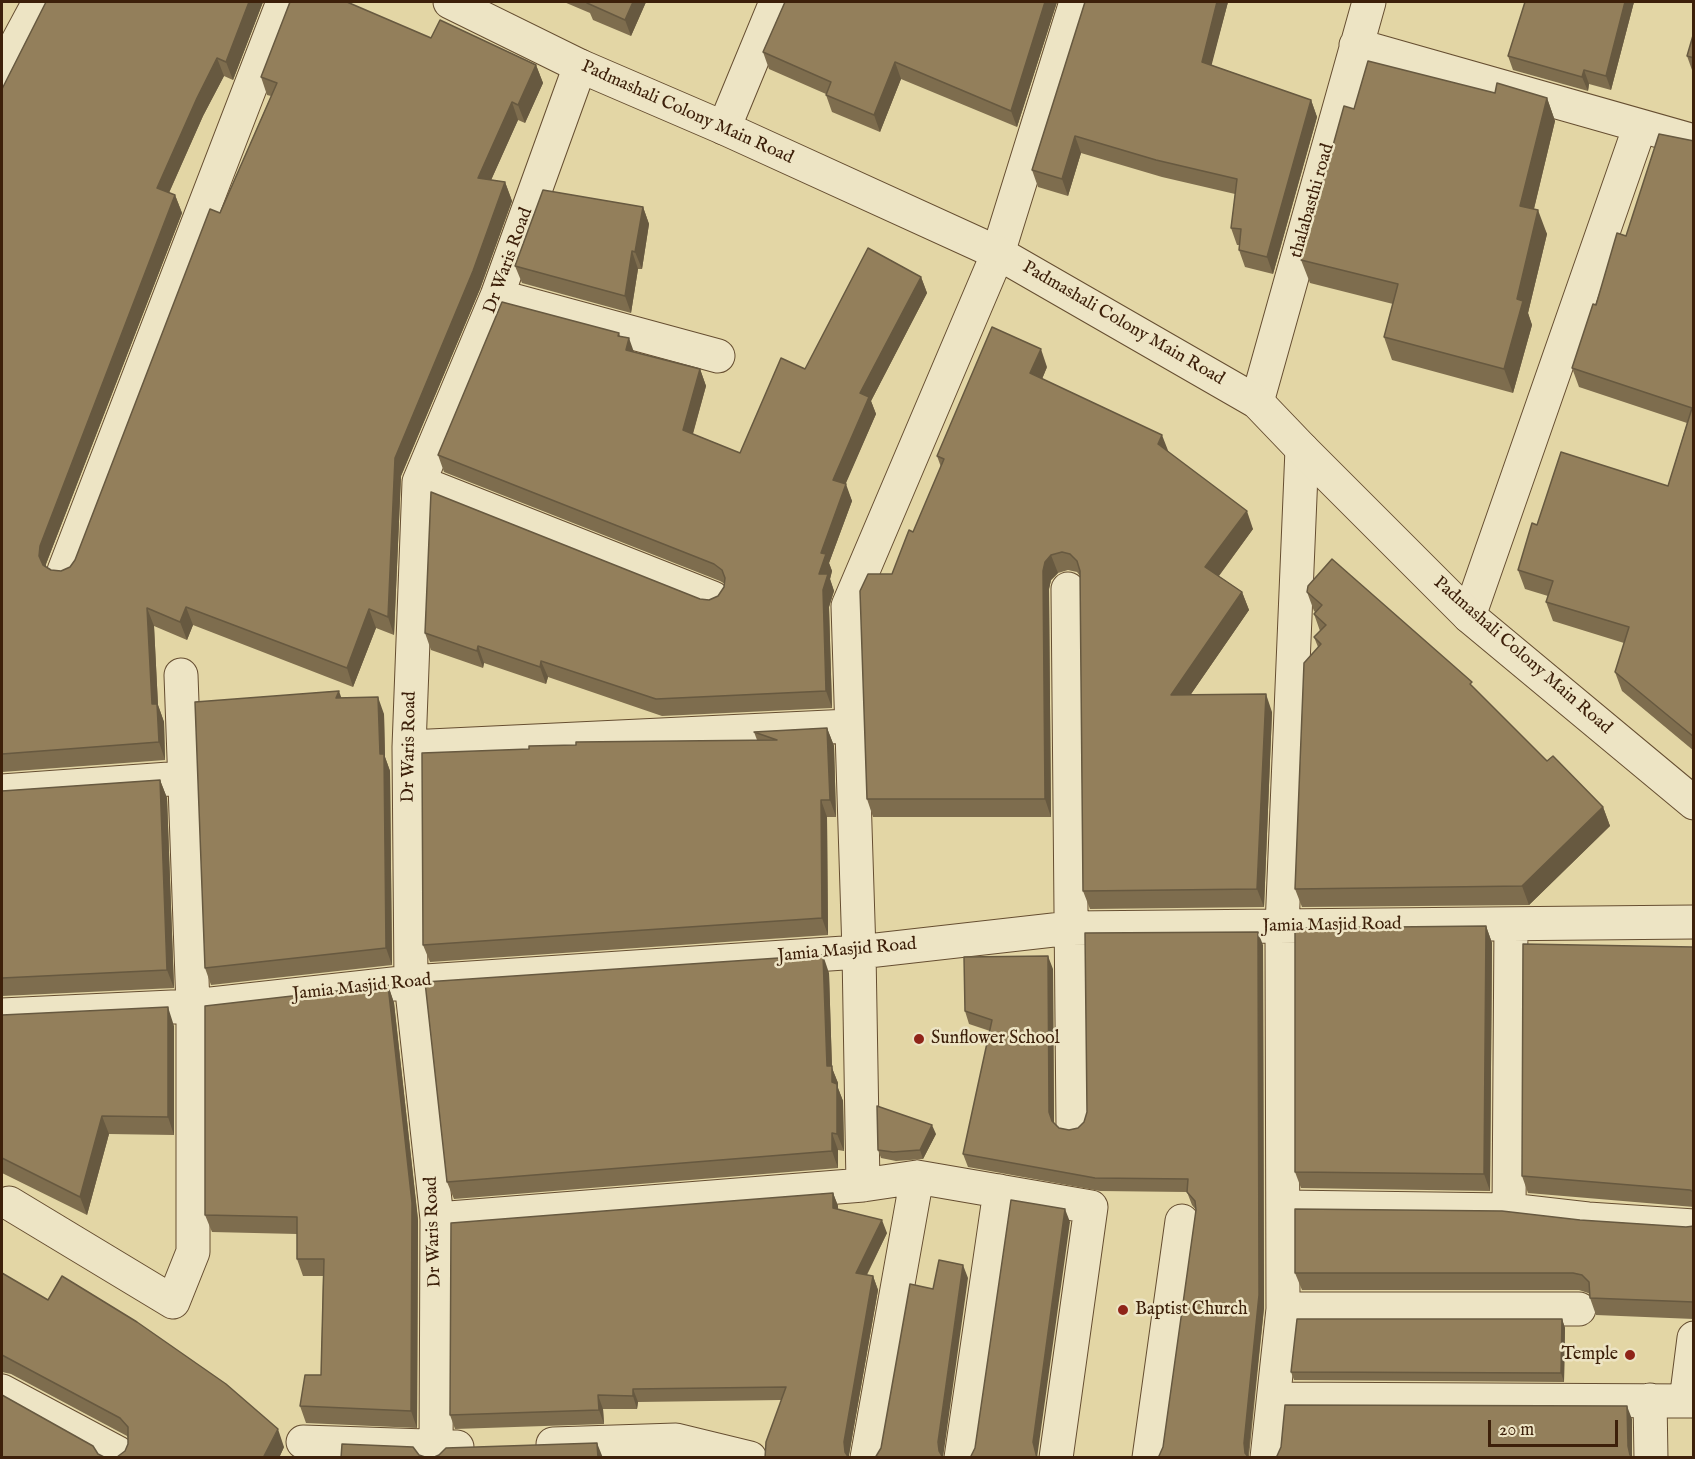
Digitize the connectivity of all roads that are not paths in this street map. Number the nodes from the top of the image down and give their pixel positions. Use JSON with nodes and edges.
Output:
{"nodes":[{"id":1,"x":39,"y":2,"type":"edge"},
{"id":2,"x":283,"y":2,"type":"edge"},
{"id":3,"x":450,"y":2,"type":"edge"},
{"id":4,"x":776,"y":2,"type":"edge"},
{"id":5,"x":1076,"y":2,"type":"edge"},
{"id":6,"x":1369,"y":2,"type":"edge"},
{"id":7,"x":490,"y":11,"type":"edge"},
{"id":8,"x":1356,"y":45,"type":"junction"},
{"id":9,"x":580,"y":66,"type":"junction"},
{"id":10,"x":2,"y":71,"type":"edge"},
{"id":11,"x":1640,"y":126,"type":"junction"},
{"id":12,"x":724,"y":128,"type":"junction"},
{"id":13,"x":1694,"y":141,"type":"edge"},
{"id":14,"x":998,"y":253,"type":"junction"},
{"id":15,"x":497,"y":296,"type":"junction"},
{"id":16,"x":718,"y":356,"type":"dead end"},
{"id":17,"x":1257,"y":402,"type":"junction"},
{"id":18,"x":1302,"y":449,"type":"junction"},
{"id":19,"x":419,"y":482,"type":"junction"},
{"id":20,"x":64,"y":571,"type":"edge"},
{"id":21,"x":1068,"y":589,"type":"dead end"},
{"id":22,"x":713,"y":598,"type":"edge"},
{"id":23,"x":1469,"y":616,"type":"junction"},
{"id":24,"x":180,"y":675,"type":"dead end"},
{"id":25,"x":850,"y":726,"type":"junction"},
{"id":26,"x":409,"y":747,"type":"junction"},
{"id":27,"x":183,"y":778,"type":"junction"},
{"id":28,"x":2,"y":791,"type":"edge"},
{"id":29,"x":1694,"y":803,"type":"edge"},
{"id":30,"x":1694,"y":922,"type":"edge"},
{"id":31,"x":1511,"y":924,"type":"junction"},
{"id":32,"x":1282,"y":927,"type":"junction"},
{"id":33,"x":1071,"y":928,"type":"junction"},
{"id":34,"x":859,"y":952,"type":"junction"},
{"id":35,"x":411,"y":982,"type":"junction"},
{"id":36,"x":193,"y":1006,"type":"junction"},
{"id":37,"x":2,"y":1015,"type":"edge"},
{"id":38,"x":1073,"y":1125,"type":"dead end"},
{"id":39,"x":917,"y":1177,"type":"junction"},
{"id":40,"x":863,"y":1185,"type":"junction"},
{"id":41,"x":1000,"y":1191,"type":"junction"},
{"id":42,"x":9,"y":1203,"type":"dead end"},
{"id":43,"x":1283,"y":1208,"type":"junction"},
{"id":44,"x":1509,"y":1210,"type":"junction"},
{"id":45,"x":437,"y":1219,"type":"junction"},
{"id":46,"x":1182,"y":1221,"type":"dead end"},
{"id":47,"x":1694,"y":1226,"type":"edge"},
{"id":48,"x":1283,"y":1309,"type":"junction"},
{"id":49,"x":1579,"y":1309,"type":"dead end"},
{"id":50,"x":1694,"y":1338,"type":"edge"},
{"id":51,"x":2,"y":1391,"type":"edge"},
{"id":52,"x":1275,"y":1399,"type":"junction"},
{"id":53,"x":1650,"y":1400,"type":"junction"},
{"id":54,"x":1690,"y":1401,"type":"edge"},
{"id":55,"x":303,"y":1442,"type":"dead end"},
{"id":56,"x":529,"y":1445,"type":"edge"},
{"id":57,"x":482,"y":1446,"type":"edge"},
{"id":58,"x":634,"y":1450,"type":"edge"},
{"id":59,"x":436,"y":1453,"type":"edge"},
{"id":60,"x":117,"y":1458,"type":"edge"},
{"id":61,"x":750,"y":1458,"type":"edge"},
{"id":62,"x":867,"y":1458,"type":"edge"},
{"id":63,"x":962,"y":1458,"type":"edge"},
{"id":64,"x":1056,"y":1458,"type":"edge"},
{"id":65,"x":1149,"y":1458,"type":"edge"},
{"id":66,"x":1267,"y":1458,"type":"edge"},
{"id":67,"x":1651,"y":1458,"type":"edge"}],
"edges":[{"from":1,"to":10,"type":"street"},
{"from":2,"to":20,"type":"street"},
{"from":3,"to":7,"type":"street","name":"Padmashali Colony Main Road"},
{"from":4,"to":12,"type":"street"},
{"from":5,"to":14,"type":"street"},
{"from":6,"to":8,"type":"street","name":"thalabasthi road"},
{"from":7,"to":9,"type":"street","name":"Padmashali Colony Main Road"},
{"from":8,"to":11,"type":"street"},
{"from":8,"to":17,"type":"street","name":"thalabasthi road"},
{"from":9,"to":12,"type":"street","name":"Padmashali Colony Main Road"},
{"from":9,"to":15,"type":"street","name":"Dr Waris Road"},
{"from":11,"to":13,"type":"street"},
{"from":11,"to":23,"type":"street"},
{"from":12,"to":14,"type":"street","name":"Padmashali Colony Main Road"},
{"from":14,"to":17,"type":"street","name":"Padmashali Colony Main Road"},
{"from":14,"to":25,"type":"street"},
{"from":15,"to":16,"type":"street"},
{"from":15,"to":19,"type":"street","name":"Dr Waris Road"},
{"from":17,"to":18,"type":"street","name":"Padmashali Colony Main Road"},
{"from":18,"to":23,"type":"street","name":"Padmashali Colony Main Road"},
{"from":18,"to":32,"type":"street"},
{"from":19,"to":22,"type":"street"},
{"from":19,"to":26,"type":"street","name":"Dr Waris Road"},
{"from":21,"to":33,"type":"street"},
{"from":23,"to":29,"type":"street","name":"Padmashali Colony Main Road"},
{"from":24,"to":27,"type":"street"},
{"from":25,"to":26,"type":"street"},
{"from":25,"to":34,"type":"street"},
{"from":26,"to":35,"type":"street","name":"Dr Waris Road"},
{"from":27,"to":28,"type":"street"},
{"from":27,"to":36,"type":"street"},
{"from":30,"to":31,"type":"street","name":"Jamia Masjid Road"},
{"from":31,"to":32,"type":"street","name":"Jamia Masjid Road"},
{"from":31,"to":44,"type":"street"},
{"from":32,"to":33,"type":"street","name":"Jamia Masjid Road"},
{"from":32,"to":43,"type":"street"},
{"from":33,"to":34,"type":"street","name":"Jamia Masjid Road"},
{"from":33,"to":38,"type":"street"},
{"from":34,"to":35,"type":"street","name":"Jamia Masjid Road"},
{"from":34,"to":40,"type":"street"},
{"from":35,"to":36,"type":"street","name":"Jamia Masjid Road"},
{"from":35,"to":45,"type":"street","name":"Dr Waris Road"},
{"from":36,"to":37,"type":"street","name":"Jamia Masjid Road"},
{"from":36,"to":42,"type":"street"},
{"from":39,"to":40,"type":"street"},
{"from":39,"to":41,"type":"street"},
{"from":39,"to":62,"type":"street"},
{"from":40,"to":45,"type":"street"},
{"from":41,"to":63,"type":"street"},
{"from":41,"to":64,"type":"street"},
{"from":43,"to":44,"type":"street"},
{"from":43,"to":48,"type":"street"},
{"from":44,"to":47,"type":"street"},
{"from":45,"to":59,"type":"street","name":"Dr Waris Road"},
{"from":46,"to":65,"type":"street"},
{"from":48,"to":49,"type":"street"},
{"from":48,"to":52,"type":"street"},
{"from":50,"to":54,"type":"street"},
{"from":51,"to":60,"type":"street"},
{"from":52,"to":53,"type":"street"},
{"from":52,"to":66,"type":"street"},
{"from":53,"to":54,"type":"street"},
{"from":53,"to":67,"type":"street"},
{"from":55,"to":59,"type":"street"},
{"from":56,"to":58,"type":"street"},
{"from":57,"to":59,"type":"street"},
{"from":58,"to":61,"type":"street"}]}
